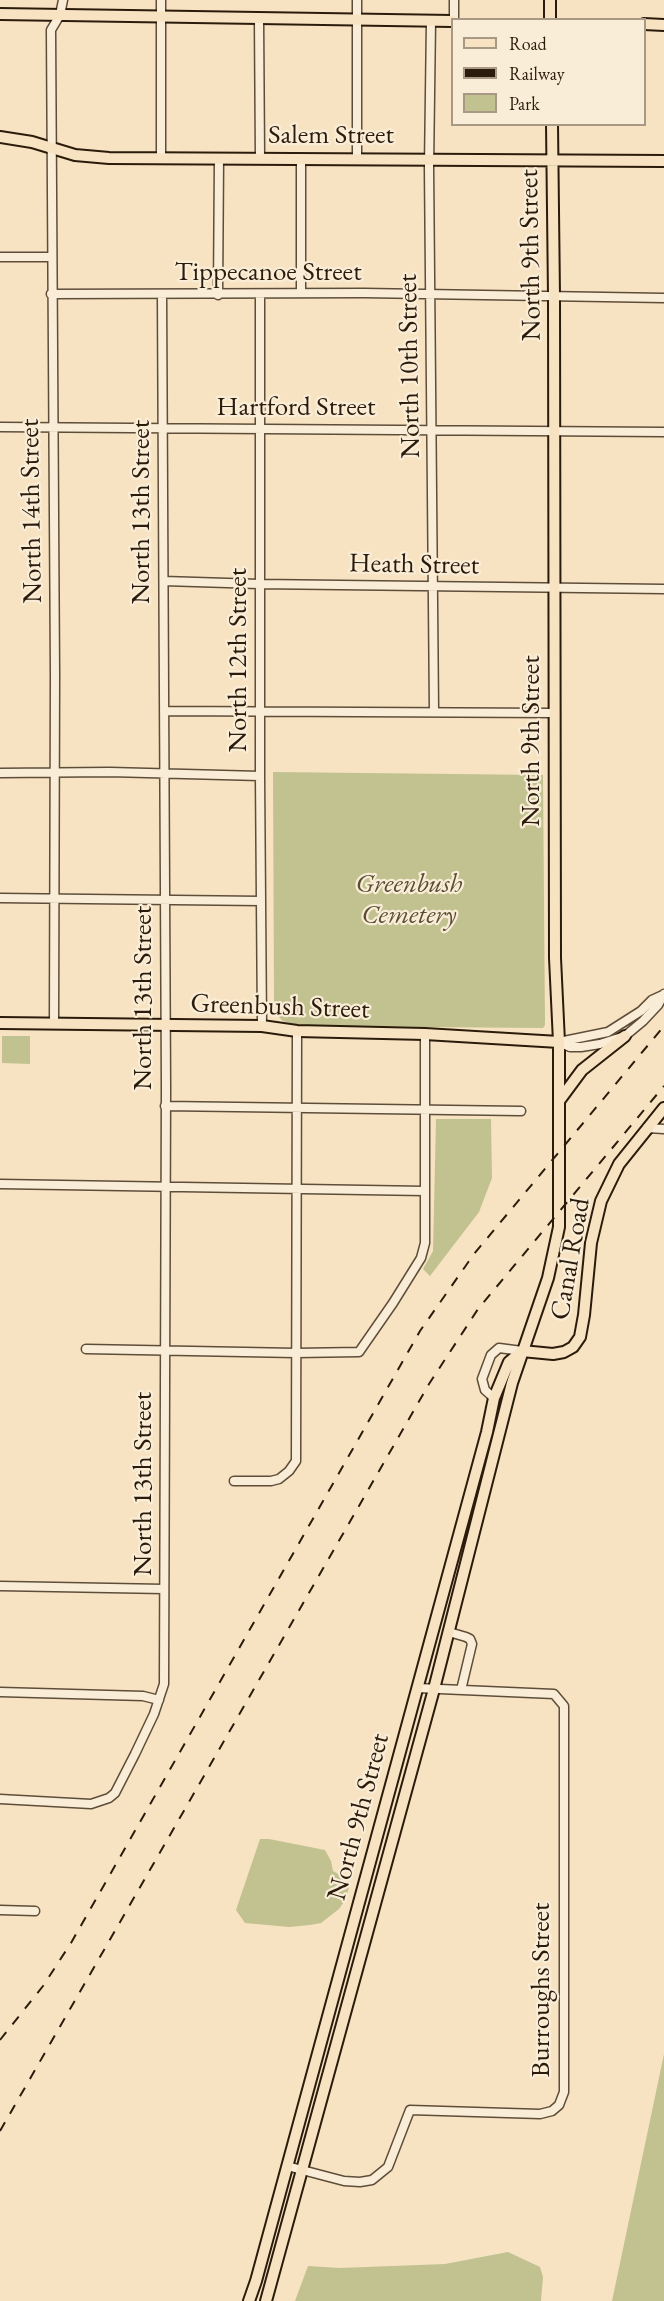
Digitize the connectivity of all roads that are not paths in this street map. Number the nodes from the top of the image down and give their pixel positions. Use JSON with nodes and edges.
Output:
{"nodes":[{"id":1,"x":63,"y":0,"type":"edge"},
{"id":2,"x":161,"y":0,"type":"edge"},
{"id":3,"x":357,"y":0,"type":"edge"},
{"id":4,"x":454,"y":0,"type":"edge"},
{"id":5,"x":550,"y":0,"type":"edge"},
{"id":6,"x":0,"y":14,"type":"edge"},
{"id":7,"x":60,"y":15,"type":"junction"},
{"id":8,"x":161,"y":18,"type":"junction"},
{"id":9,"x":453,"y":18,"type":"edge"},
{"id":10,"x":550,"y":18,"type":"edge"},
{"id":11,"x":259,"y":19,"type":"junction"},
{"id":12,"x":357,"y":20,"type":"junction"},
{"id":13,"x":451,"y":20,"type":"edge"},
{"id":14,"x":431,"y":21,"type":"junction"},
{"id":15,"x":646,"y":24,"type":"edge"},
{"id":16,"x":664,"y":24,"type":"edge"},
{"id":17,"x":552,"y":126,"type":"edge"},
{"id":18,"x":0,"y":137,"type":"edge"},
{"id":19,"x":51,"y":149,"type":"junction"},
{"id":20,"x":219,"y":158,"type":"junction"},
{"id":21,"x":301,"y":158,"type":"junction"},
{"id":22,"x":161,"y":159,"type":"junction"},
{"id":23,"x":260,"y":159,"type":"junction"},
{"id":24,"x":357,"y":159,"type":"junction"},
{"id":25,"x":429,"y":159,"type":"junction"},
{"id":26,"x":552,"y":159,"type":"junction"},
{"id":27,"x":664,"y":161,"type":"edge"},
{"id":28,"x":0,"y":256,"type":"edge"},
{"id":29,"x":51,"y":257,"type":"junction"},
{"id":30,"x":301,"y":293,"type":"junction"},
{"id":31,"x":51,"y":294,"type":"junction"},
{"id":32,"x":162,"y":294,"type":"junction"},
{"id":33,"x":261,"y":294,"type":"junction"},
{"id":34,"x":430,"y":294,"type":"junction"},
{"id":35,"x":218,"y":295,"type":"junction"},
{"id":36,"x":554,"y":296,"type":"junction"},
{"id":37,"x":664,"y":298,"type":"edge"},
{"id":38,"x":0,"y":427,"type":"edge"},
{"id":39,"x":52,"y":428,"type":"junction"},
{"id":40,"x":163,"y":429,"type":"junction"},
{"id":41,"x":259,"y":429,"type":"junction"},
{"id":42,"x":432,"y":430,"type":"junction"},
{"id":43,"x":554,"y":431,"type":"junction"},
{"id":44,"x":664,"y":432,"type":"edge"},
{"id":45,"x":164,"y":581,"type":"junction"},
{"id":46,"x":259,"y":584,"type":"junction"},
{"id":47,"x":434,"y":586,"type":"junction"},
{"id":48,"x":554,"y":589,"type":"junction"},
{"id":49,"x":664,"y":589,"type":"edge"},
{"id":50,"x":260,"y":710,"type":"junction"},
{"id":51,"x":165,"y":711,"type":"junction"},
{"id":52,"x":434,"y":711,"type":"junction"},
{"id":53,"x":554,"y":713,"type":"junction"},
{"id":54,"x":0,"y":773,"type":"edge"},
{"id":55,"x":54,"y":773,"type":"junction"},
{"id":56,"x":164,"y":773,"type":"junction"},
{"id":57,"x":260,"y":776,"type":"junction"},
{"id":58,"x":0,"y":898,"type":"edge"},
{"id":59,"x":54,"y":898,"type":"junction"},
{"id":60,"x":164,"y":900,"type":"junction"},
{"id":61,"x":261,"y":901,"type":"junction"},
{"id":62,"x":664,"y":994,"type":"edge"},
{"id":63,"x":0,"y":1023,"type":"edge"},
{"id":64,"x":54,"y":1024,"type":"junction"},
{"id":65,"x":166,"y":1026,"type":"junction"},
{"id":66,"x":262,"y":1026,"type":"junction"},
{"id":67,"x":297,"y":1030,"type":"junction"},
{"id":68,"x":425,"y":1034,"type":"junction"},
{"id":69,"x":625,"y":1036,"type":"junction"},
{"id":70,"x":559,"y":1042,"type":"junction"},
{"id":71,"x":559,"y":1101,"type":"junction"},
{"id":72,"x":165,"y":1106,"type":"junction"},
{"id":73,"x":296,"y":1107,"type":"junction"},
{"id":74,"x":664,"y":1108,"type":"edge"},
{"id":75,"x":425,"y":1110,"type":"junction"},
{"id":76,"x":521,"y":1111,"type":"dead end"},
{"id":77,"x":647,"y":1128,"type":"junction"},
{"id":78,"x":664,"y":1129,"type":"edge"},
{"id":79,"x":0,"y":1184,"type":"edge"},
{"id":80,"x":165,"y":1187,"type":"junction"},
{"id":81,"x":295,"y":1189,"type":"junction"},
{"id":82,"x":425,"y":1191,"type":"junction"},
{"id":83,"x":86,"y":1350,"type":"dead end"},
{"id":84,"x":165,"y":1351,"type":"junction"},
{"id":85,"x":522,"y":1351,"type":"junction"},
{"id":86,"x":296,"y":1353,"type":"junction"},
{"id":87,"x":494,"y":1398,"type":"junction"},
{"id":88,"x":234,"y":1481,"type":"dead end"},
{"id":89,"x":0,"y":1586,"type":"edge"},
{"id":90,"x":164,"y":1589,"type":"junction"},
{"id":91,"x":449,"y":1632,"type":"junction"},
{"id":92,"x":417,"y":1688,"type":"junction"},
{"id":93,"x":434,"y":1689,"type":"junction"},
{"id":94,"x":461,"y":1690,"type":"junction"},
{"id":95,"x":0,"y":1692,"type":"edge"},
{"id":96,"x":159,"y":1700,"type":"junction"},
{"id":97,"x":0,"y":1799,"type":"edge"},
{"id":98,"x":0,"y":1910,"type":"edge"},
{"id":99,"x":34,"y":1911,"type":"dead end"},
{"id":100,"x":287,"y":2166,"type":"junction"},
{"id":101,"x":303,"y":2170,"type":"junction"},
{"id":102,"x":249,"y":2301,"type":"edge"},
{"id":103,"x":266,"y":2301,"type":"edge"}],
"edges":[{"from":1,"to":7,"type":"street","name":"North 14th Street"},
{"from":2,"to":8,"type":"street"},
{"from":3,"to":12,"type":"street"},
{"from":4,"to":9,"type":"street"},
{"from":5,"to":10,"type":"main road"},
{"from":6,"to":7,"type":"main road"},
{"from":7,"to":8,"type":"main road"},
{"from":7,"to":19,"type":"street","name":"North 14th Street"},
{"from":8,"to":11,"type":"main road"},
{"from":8,"to":22,"type":"street"},
{"from":11,"to":12,"type":"main road"},
{"from":11,"to":23,"type":"street"},
{"from":12,"to":14,"type":"main road"},
{"from":12,"to":24,"type":"street"},
{"from":13,"to":14,"type":"main road"},
{"from":14,"to":25,"type":"street","name":"North 10th Street"},
{"from":15,"to":16,"type":"main road"},
{"from":17,"to":26,"type":"main road","name":"North 9th Street"},
{"from":18,"to":19,"type":"main road","name":"Salem Street"},
{"from":19,"to":22,"type":"main road","name":"Salem Street"},
{"from":19,"to":29,"type":"street","name":"North 14th Street"},
{"from":20,"to":22,"type":"main road","name":"Salem Street"},
{"from":20,"to":23,"type":"main road","name":"Salem Street"},
{"from":20,"to":35,"type":"street"},
{"from":21,"to":23,"type":"main road","name":"Salem Street"},
{"from":21,"to":24,"type":"main road","name":"Salem Street"},
{"from":21,"to":30,"type":"street"},
{"from":24,"to":25,"type":"main road","name":"Salem Street"},
{"from":25,"to":26,"type":"main road","name":"Salem Street"},
{"from":25,"to":34,"type":"street","name":"North 10th Street"},
{"from":26,"to":27,"type":"main road","name":"Salem Street"},
{"from":26,"to":36,"type":"main road","name":"North 9th Street"},
{"from":28,"to":29,"type":"street"},
{"from":29,"to":31,"type":"street","name":"North 14th Street"},
{"from":30,"to":33,"type":"street","name":"Tippecanoe Street"},
{"from":30,"to":34,"type":"street","name":"Tippecanoe Street"},
{"from":31,"to":32,"type":"street","name":"Tippecanoe Street"},
{"from":31,"to":39,"type":"street","name":"North 14th Street"},
{"from":32,"to":35,"type":"street","name":"Tippecanoe Street"},
{"from":32,"to":40,"type":"street","name":"North 13th Street"},
{"from":33,"to":35,"type":"street","name":"Tippecanoe Street"},
{"from":33,"to":41,"type":"street","name":"North 12th Street"},
{"from":34,"to":36,"type":"street","name":"Tippecanoe Street"},
{"from":34,"to":42,"type":"street","name":"North 10th Street"},
{"from":36,"to":37,"type":"street","name":"Tippecanoe Street"},
{"from":36,"to":43,"type":"main road","name":"North 9th Street"},
{"from":38,"to":39,"type":"street","name":"Hartford Street"},
{"from":39,"to":40,"type":"street","name":"Hartford Street"},
{"from":39,"to":55,"type":"street","name":"North 14th Street"},
{"from":40,"to":41,"type":"street","name":"Hartford Street"},
{"from":40,"to":45,"type":"street","name":"North 13th Street"},
{"from":41,"to":42,"type":"street","name":"Hartford Street"},
{"from":41,"to":46,"type":"street","name":"North 12th Street"},
{"from":42,"to":43,"type":"street","name":"Hartford Street"},
{"from":42,"to":47,"type":"street","name":"North 10th Street"},
{"from":43,"to":44,"type":"street","name":"Hartford Street"},
{"from":43,"to":48,"type":"main road","name":"North 9th Street"},
{"from":45,"to":46,"type":"street","name":"Heath Street"},
{"from":45,"to":51,"type":"street","name":"North 13th Street"},
{"from":46,"to":47,"type":"street","name":"Heath Street"},
{"from":46,"to":50,"type":"street","name":"North 12th Street"},
{"from":47,"to":48,"type":"street","name":"Heath Street"},
{"from":47,"to":52,"type":"street","name":"North 10th Street"},
{"from":48,"to":49,"type":"street","name":"Heath Street"},
{"from":48,"to":53,"type":"main road","name":"North 9th Street"},
{"from":50,"to":51,"type":"street"},
{"from":50,"to":52,"type":"street"},
{"from":50,"to":57,"type":"street","name":"North 12th Street"},
{"from":51,"to":56,"type":"street","name":"North 13th Street"},
{"from":52,"to":53,"type":"street"},
{"from":53,"to":70,"type":"main road","name":"North 9th Street"},
{"from":54,"to":55,"type":"street"},
{"from":55,"to":56,"type":"street"},
{"from":55,"to":59,"type":"street","name":"North 14th Street"},
{"from":56,"to":57,"type":"street"},
{"from":56,"to":60,"type":"street","name":"North 13th Street"},
{"from":57,"to":61,"type":"street","name":"North 12th Street"},
{"from":58,"to":59,"type":"street"},
{"from":59,"to":60,"type":"street"},
{"from":59,"to":64,"type":"street","name":"North 14th Street"},
{"from":60,"to":61,"type":"street"},
{"from":60,"to":65,"type":"street","name":"North 13th Street"},
{"from":61,"to":66,"type":"street","name":"North 12th Street"},
{"from":62,"to":69,"type":"street"},
{"from":62,"to":70,"type":"street"},
{"from":63,"to":64,"type":"main road","name":"Greenbush Street"},
{"from":64,"to":65,"type":"main road","name":"Greenbush Street"},
{"from":65,"to":66,"type":"main road","name":"Greenbush Street"},
{"from":65,"to":72,"type":"street","name":"North 13th Street"},
{"from":66,"to":67,"type":"main road","name":"Greenbush Street"},
{"from":67,"to":68,"type":"main road","name":"Greenbush Street"},
{"from":67,"to":73,"type":"street"},
{"from":68,"to":70,"type":"main road","name":"Greenbush Street"},
{"from":68,"to":75,"type":"street"},
{"from":69,"to":70,"type":"street"},
{"from":69,"to":71,"type":"main road"},
{"from":70,"to":71,"type":"main road","name":"North 9th Street"},
{"from":71,"to":85,"type":"main road","name":"North 9th Street"},
{"from":72,"to":73,"type":"street"},
{"from":72,"to":80,"type":"street","name":"North 13th Street"},
{"from":73,"to":75,"type":"street"},
{"from":73,"to":81,"type":"street"},
{"from":74,"to":77,"type":"main road","name":"Canal Road"},
{"from":75,"to":76,"type":"street"},
{"from":75,"to":82,"type":"street"},
{"from":77,"to":78,"type":"street"},
{"from":77,"to":85,"type":"main road","name":"Canal Road"},
{"from":79,"to":80,"type":"street"},
{"from":80,"to":81,"type":"street"},
{"from":80,"to":84,"type":"street","name":"North 13th Street"},
{"from":81,"to":82,"type":"street"},
{"from":81,"to":86,"type":"street"},
{"from":82,"to":86,"type":"street"},
{"from":83,"to":84,"type":"street"},
{"from":84,"to":86,"type":"street"},
{"from":84,"to":90,"type":"street","name":"North 13th Street"},
{"from":85,"to":87,"type":"main road","name":"North 9th Street"},
{"from":85,"to":87,"type":"street"},
{"from":85,"to":91,"type":"main road","name":"North 9th Street"},
{"from":86,"to":88,"type":"street"},
{"from":87,"to":92,"type":"main road","name":"North 9th Street"},
{"from":89,"to":90,"type":"street"},
{"from":90,"to":96,"type":"street","name":"North 13th Street"},
{"from":91,"to":93,"type":"main road","name":"North 9th Street"},
{"from":91,"to":94,"type":"street"},
{"from":92,"to":93,"type":"street","name":"Burroughs Street"},
{"from":92,"to":100,"type":"main road","name":"North 9th Street"},
{"from":93,"to":94,"type":"street","name":"Burroughs Street"},
{"from":93,"to":101,"type":"main road","name":"North 9th Street"},
{"from":94,"to":101,"type":"street","name":"Burroughs Street"},
{"from":95,"to":96,"type":"street"},
{"from":96,"to":97,"type":"street","name":"North 13th Street"},
{"from":98,"to":99,"type":"street"},
{"from":100,"to":101,"type":"street","name":"Burroughs Street"},
{"from":100,"to":102,"type":"main road","name":"North 9th Street"},
{"from":101,"to":103,"type":"main road","name":"North 9th Street"}]}
